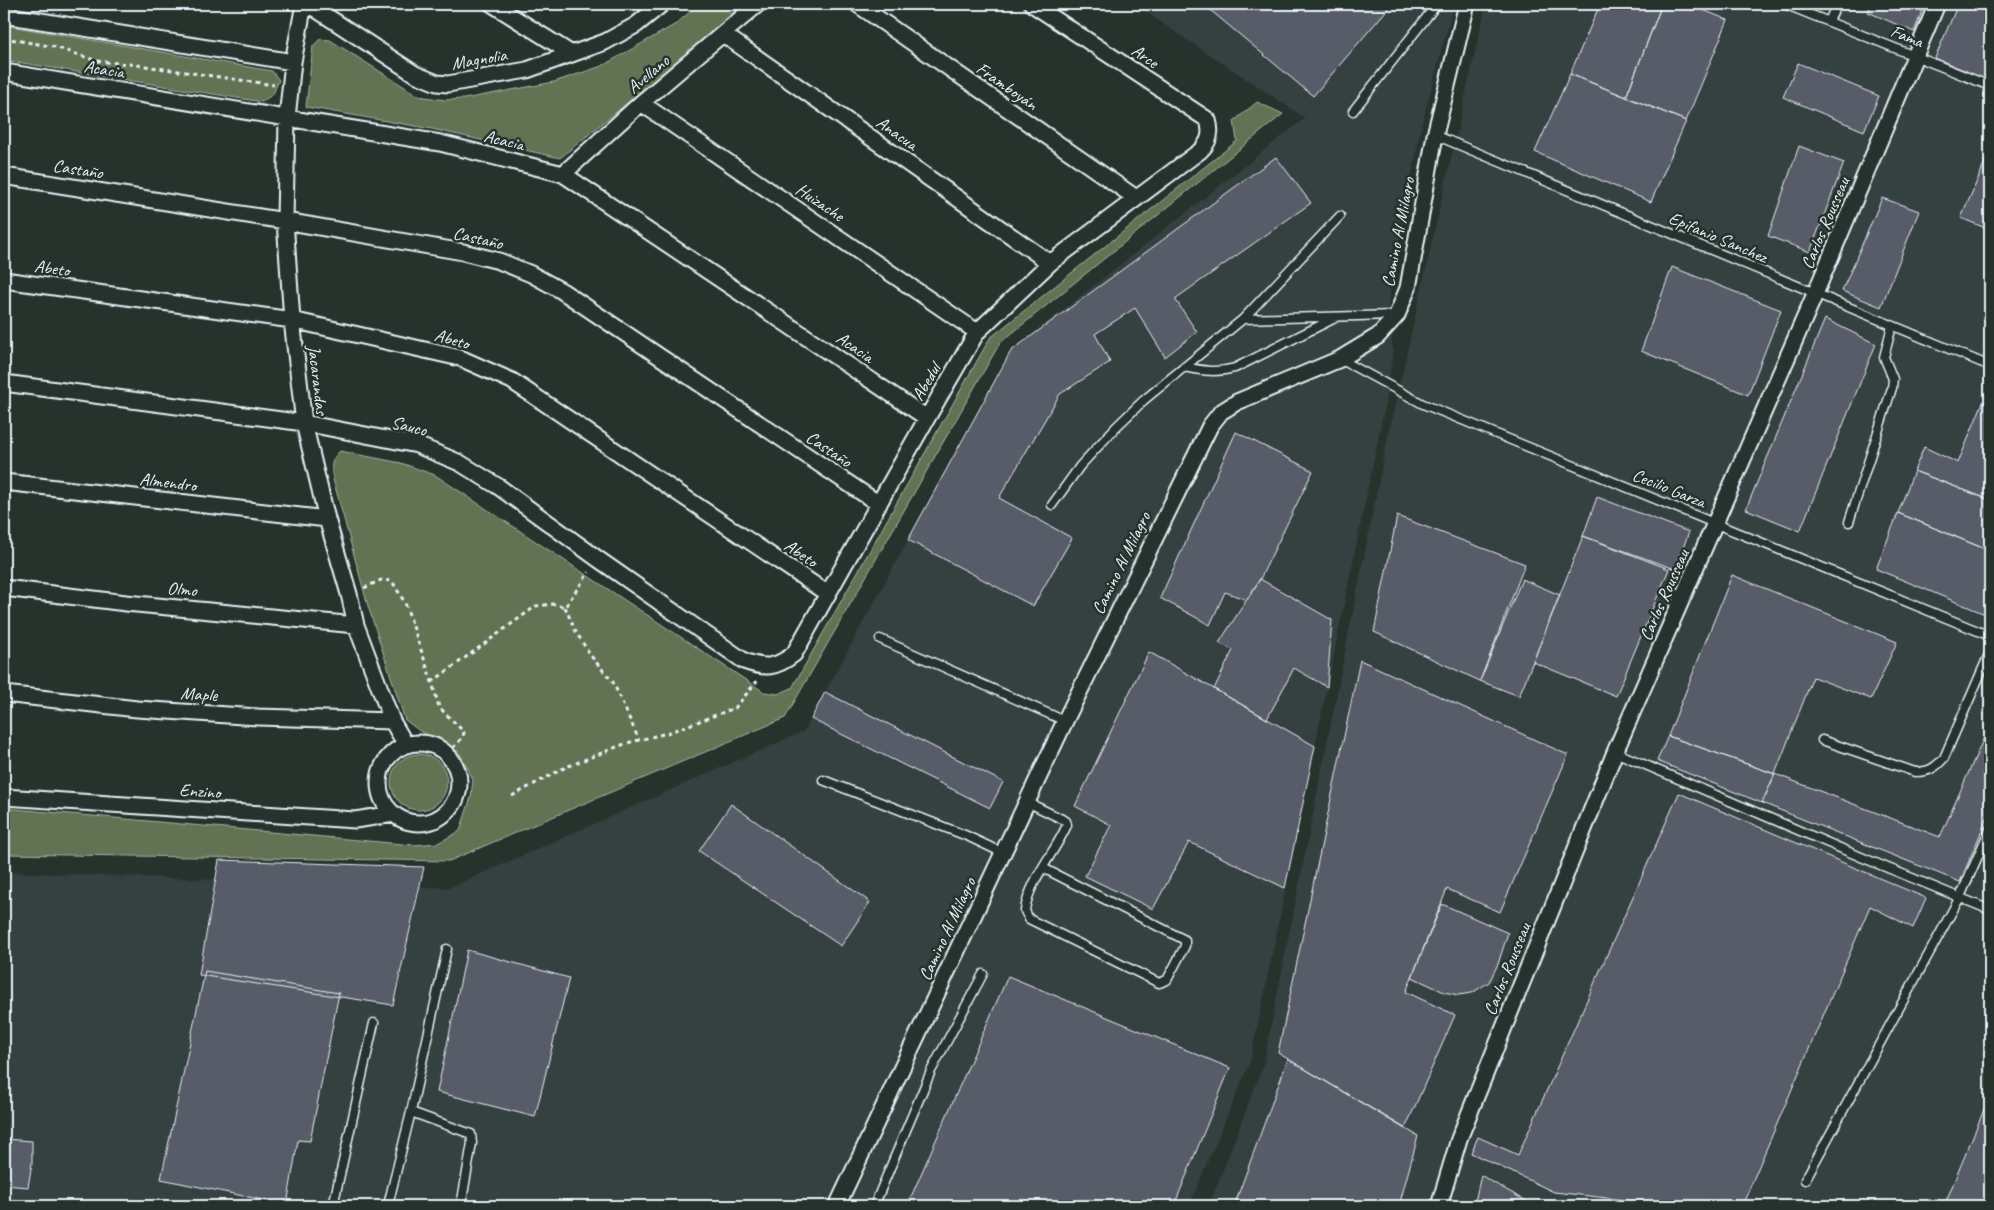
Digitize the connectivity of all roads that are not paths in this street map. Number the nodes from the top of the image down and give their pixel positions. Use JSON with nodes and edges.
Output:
{"nodes":[{"id":1,"x":304,"y":4,"type":"edge"},
{"id":2,"x":308,"y":4,"type":"edge"},
{"id":3,"x":492,"y":4,"type":"edge"},
{"id":4,"x":662,"y":4,"type":"edge"},
{"id":5,"x":758,"y":4,"type":"edge"},
{"id":6,"x":857,"y":4,"type":"edge"},
{"id":7,"x":1032,"y":4,"type":"edge"},
{"id":8,"x":1437,"y":4,"type":"edge"},
{"id":9,"x":1467,"y":4,"type":"edge"},
{"id":10,"x":1784,"y":4,"type":"edge"},
{"id":11,"x":1837,"y":4,"type":"edge"},
{"id":12,"x":1937,"y":4,"type":"edge"},
{"id":13,"x":4,"y":15,"type":"edge"},
{"id":14,"x":1830,"y":21,"type":"junction"},
{"id":15,"x":723,"y":34,"type":"junction"},
{"id":16,"x":572,"y":54,"type":"junction"},
{"id":17,"x":1917,"y":55,"type":"junction"},
{"id":18,"x":293,"y":62,"type":"junction"},
{"id":19,"x":4,"y":72,"type":"edge"},
{"id":20,"x":1990,"y":86,"type":"edge"},
{"id":21,"x":642,"y":103,"type":"junction"},
{"id":22,"x":1352,"y":111,"type":"dead end"},
{"id":23,"x":287,"y":118,"type":"junction"},
{"id":24,"x":1435,"y":135,"type":"junction"},
{"id":25,"x":1200,"y":151,"type":"joint"},
{"id":26,"x":563,"y":174,"type":"junction"},
{"id":27,"x":4,"y":176,"type":"edge"},
{"id":28,"x":1136,"y":198,"type":"junction"},
{"id":29,"x":1340,"y":216,"type":"dead end"},
{"id":30,"x":285,"y":221,"type":"junction"},
{"id":31,"x":1050,"y":263,"type":"junction"},
{"id":32,"x":4,"y":280,"type":"edge"},
{"id":33,"x":1815,"y":294,"type":"junction"},
{"id":34,"x":1397,"y":315,"type":"junction"},
{"id":35,"x":1337,"y":317,"type":"junction"},
{"id":36,"x":292,"y":320,"type":"junction"},
{"id":37,"x":1243,"y":320,"type":"junction"},
{"id":38,"x":1892,"y":326,"type":"junction"},
{"id":39,"x":977,"y":332,"type":"junction"},
{"id":40,"x":1340,"y":359,"type":"junction"},
{"id":41,"x":1990,"y":366,"type":"edge"},
{"id":42,"x":1184,"y":367,"type":"junction"},
{"id":43,"x":4,"y":383,"type":"edge"},
{"id":44,"x":926,"y":418,"type":"junction"},
{"id":45,"x":304,"y":423,"type":"junction"},
{"id":46,"x":4,"y":482,"type":"edge"},
{"id":47,"x":878,"y":504,"type":"junction"},
{"id":48,"x":1052,"y":505,"type":"dead end"},
{"id":49,"x":328,"y":519,"type":"junction"},
{"id":50,"x":1849,"y":522,"type":"dead end"},
{"id":51,"x":1715,"y":523,"type":"junction"},
{"id":52,"x":4,"y":588,"type":"edge"},
{"id":53,"x":828,"y":594,"type":"junction"},
{"id":54,"x":356,"y":624,"type":"junction"},
{"id":55,"x":1990,"y":636,"type":"edge"},
{"id":56,"x":880,"y":639,"type":"dead end"},
{"id":57,"x":1990,"y":652,"type":"edge"},
{"id":58,"x":768,"y":667,"type":"joint"},
{"id":59,"x":4,"y":694,"type":"edge"},
{"id":60,"x":1065,"y":721,"type":"junction"},
{"id":61,"x":392,"y":722,"type":"junction"},
{"id":62,"x":1822,"y":740,"type":"dead end"},
{"id":63,"x":406,"y":745,"type":"junction"},
{"id":64,"x":1615,"y":752,"type":"junction"},
{"id":65,"x":823,"y":780,"type":"dead end"},
{"id":66,"x":4,"y":797,"type":"edge"},
{"id":67,"x":1027,"y":802,"type":"junction"},
{"id":68,"x":394,"y":814,"type":"junction"},
{"id":69,"x":1990,"y":829,"type":"edge"},
{"id":70,"x":1003,"y":853,"type":"junction"},
{"id":71,"x":1043,"y":868,"type":"junction"},
{"id":72,"x":1960,"y":897,"type":"junction"},
{"id":73,"x":1990,"y":910,"type":"edge"},
{"id":74,"x":447,"y":949,"type":"dead end"},
{"id":75,"x":983,"y":974,"type":"dead end"},
{"id":76,"x":374,"y":1023,"type":"dead end"},
{"id":77,"x":411,"y":1112,"type":"junction"},
{"id":78,"x":1805,"y":1180,"type":"dead end"},
{"id":79,"x":389,"y":1201,"type":"dead end"},
{"id":80,"x":333,"y":1206,"type":"edge"},
{"id":81,"x":461,"y":1206,"type":"edge"},
{"id":82,"x":837,"y":1206,"type":"edge"},
{"id":83,"x":874,"y":1206,"type":"edge"},
{"id":84,"x":1439,"y":1206,"type":"edge"}],
"edges":[{"from":1,"to":18,"type":"street","name":"Jacarandas"},
{"from":2,"to":16,"type":"street","name":"Magnolia"},
{"from":3,"to":16,"type":"street"},
{"from":4,"to":16,"type":"street","name":"Magnolia"},
{"from":5,"to":15,"type":"street","name":"Avellano"},
{"from":6,"to":28,"type":"street","name":"Framboyán"},
{"from":7,"to":25,"type":"street","name":"Arce"},
{"from":8,"to":22,"type":"lane"},
{"from":9,"to":24,"type":"street","name":"Camino Al Milagro"},
{"from":10,"to":14,"type":"lane","name":"Fama"},
{"from":11,"to":14,"type":"lane"},
{"from":12,"to":17,"type":"street","name":"Carlos Rousseau"},
{"from":13,"to":18,"type":"street"},
{"from":14,"to":17,"type":"lane","name":"Fama"},
{"from":15,"to":21,"type":"street","name":"Avellano"},
{"from":15,"to":31,"type":"street","name":"Anacua"},
{"from":17,"to":20,"type":"lane","name":"Fama"},
{"from":17,"to":33,"type":"street","name":"Carlos Rousseau"},
{"from":18,"to":23,"type":"street","name":"Jacarandas"},
{"from":19,"to":23,"type":"street","name":"Acacia"},
{"from":21,"to":26,"type":"street","name":"Avellano"},
{"from":21,"to":39,"type":"street","name":"Huizache"},
{"from":23,"to":26,"type":"street","name":"Acacia"},
{"from":23,"to":30,"type":"street","name":"Jacarandas"},
{"from":24,"to":33,"type":"lane","name":"Epifanio Sanchez"},
{"from":24,"to":34,"type":"street","name":"Camino Al Milagro"},
{"from":25,"to":28,"type":"street","name":"Abedul"},
{"from":26,"to":44,"type":"street","name":"Acacia"},
{"from":27,"to":30,"type":"street","name":"Castaño"},
{"from":28,"to":31,"type":"street","name":"Abedul"},
{"from":29,"to":37,"type":"lane"},
{"from":30,"to":36,"type":"street","name":"Jacarandas"},
{"from":30,"to":47,"type":"street","name":"Castaño"},
{"from":31,"to":39,"type":"street","name":"Abedul"},
{"from":32,"to":36,"type":"street","name":"Abeto"},
{"from":33,"to":38,"type":"lane","name":"Epifanio Sanchez"},
{"from":33,"to":51,"type":"street","name":"Carlos Rousseau"},
{"from":34,"to":35,"type":"lane"},
{"from":34,"to":40,"type":"street","name":"Camino Al Milagro"},
{"from":35,"to":37,"type":"lane"},
{"from":35,"to":42,"type":"lane"},
{"from":36,"to":45,"type":"street","name":"Jacarandas"},
{"from":36,"to":53,"type":"street","name":"Abeto"},
{"from":37,"to":42,"type":"lane"},
{"from":38,"to":41,"type":"lane","name":"Epifanio Sanchez"},
{"from":38,"to":50,"type":"lane"},
{"from":39,"to":44,"type":"street","name":"Abedul"},
{"from":40,"to":51,"type":"lane","name":"Cecilio Garza"},
{"from":40,"to":60,"type":"street","name":"Camino Al Milagro"},
{"from":42,"to":48,"type":"lane"},
{"from":43,"to":45,"type":"street","name":"Sauco"},
{"from":44,"to":47,"type":"street","name":"Abedul"},
{"from":45,"to":49,"type":"street","name":"Jacarandas"},
{"from":45,"to":58,"type":"street","name":"Sauco"},
{"from":46,"to":49,"type":"street","name":"Almendro"},
{"from":47,"to":53,"type":"street","name":"Abedul"},
{"from":49,"to":54,"type":"street","name":"Jacarandas"},
{"from":51,"to":55,"type":"lane","name":"Cecilio Garza"},
{"from":51,"to":64,"type":"street","name":"Carlos Rousseau"},
{"from":52,"to":54,"type":"street","name":"Olmo"},
{"from":53,"to":58,"type":"street","name":"Abedul"},
{"from":54,"to":61,"type":"street","name":"Jacarandas"},
{"from":56,"to":60,"type":"lane"},
{"from":57,"to":62,"type":"lane"},
{"from":59,"to":61,"type":"street","name":"Maple"},
{"from":60,"to":67,"type":"street","name":"Camino Al Milagro"},
{"from":61,"to":63,"type":"street","name":"Jacarandas"},
{"from":63,"to":68,"type":"street"},
{"from":63,"to":68,"type":"street"},
{"from":64,"to":72,"type":"lane"},
{"from":64,"to":84,"type":"street","name":"Carlos Rousseau"},
{"from":65,"to":70,"type":"lane"},
{"from":66,"to":68,"type":"street","name":"Enzino"},
{"from":67,"to":70,"type":"street","name":"Camino Al Milagro"},
{"from":67,"to":71,"type":"lane"},
{"from":69,"to":72,"type":"lane"},
{"from":70,"to":82,"type":"street","name":"Camino Al Milagro"},
{"from":71,"to":71,"type":"lane"},
{"from":72,"to":73,"type":"lane"},
{"from":72,"to":78,"type":"lane"},
{"from":74,"to":77,"type":"lane"},
{"from":75,"to":83,"type":"lane"},
{"from":76,"to":80,"type":"lane"},
{"from":77,"to":79,"type":"lane"},
{"from":77,"to":81,"type":"lane"}]}
